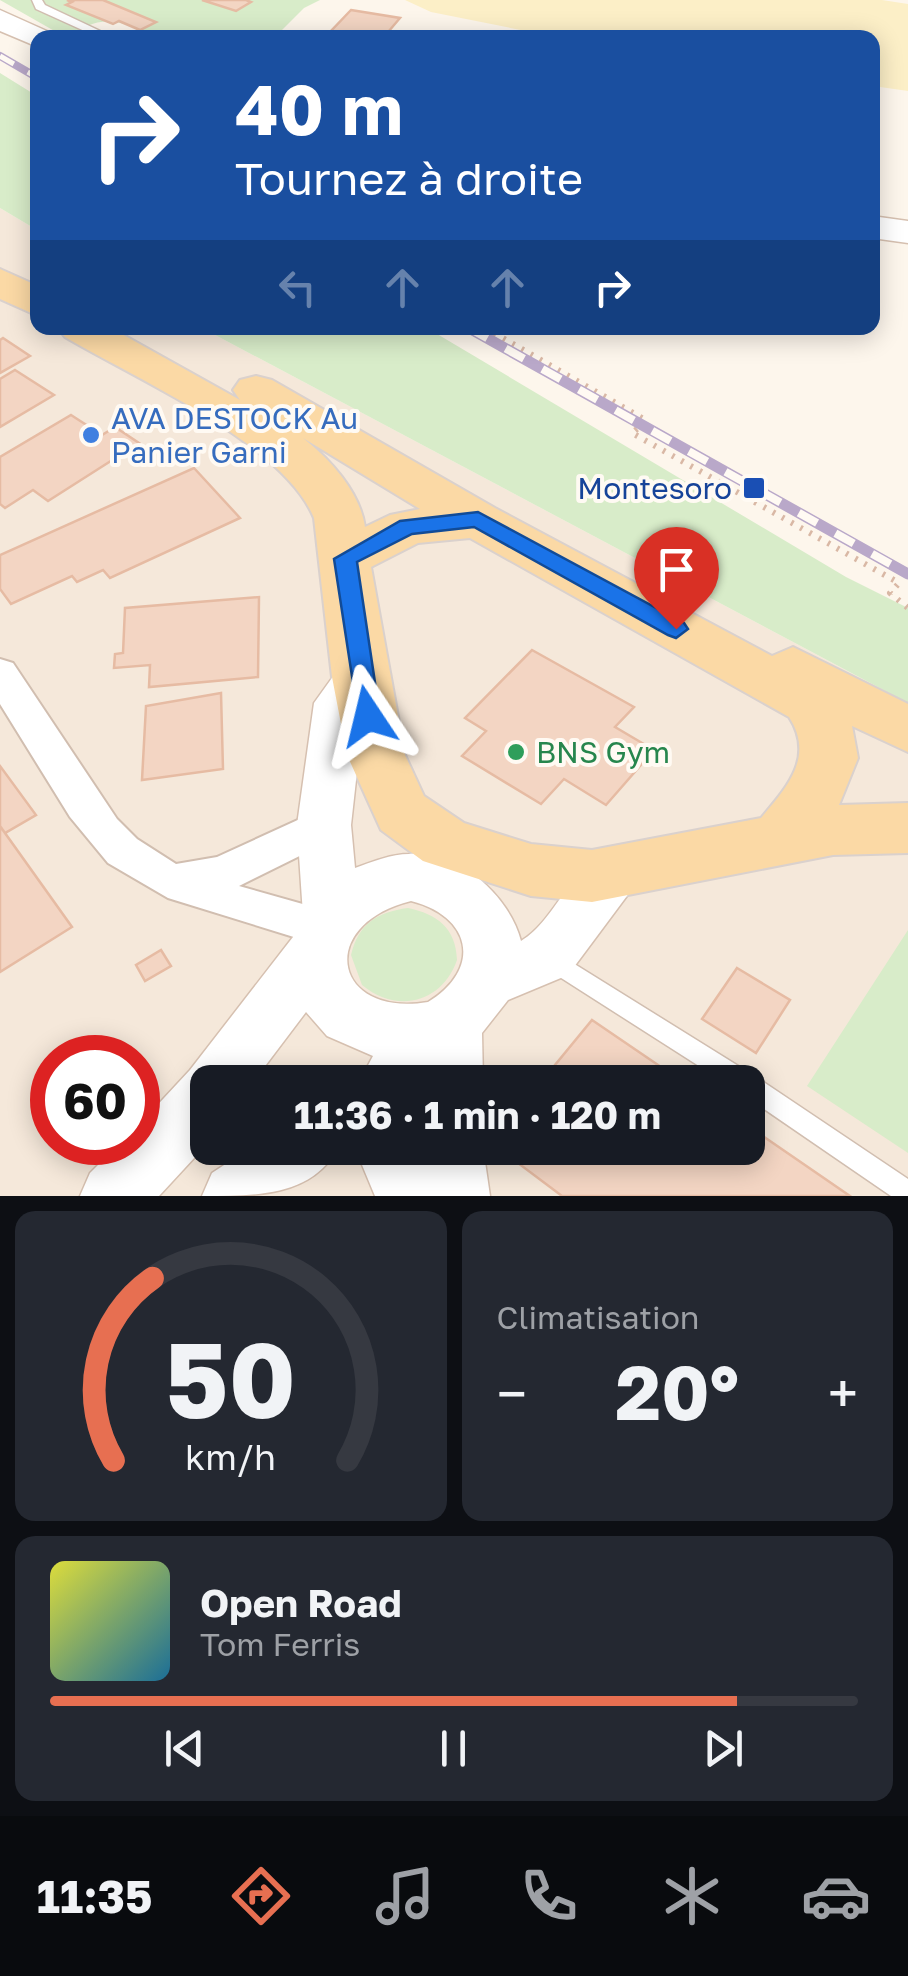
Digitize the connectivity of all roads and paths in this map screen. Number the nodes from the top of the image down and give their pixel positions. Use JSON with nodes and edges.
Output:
{"nodes":[{"id":1,"x":38,"y":0,"type":"edge"},
{"id":2,"x":0,"y":19,"type":"edge"},
{"id":3,"x":92,"y":30,"type":"edge"},
{"id":4,"x":30,"y":34,"type":"edge"},
{"id":5,"x":880,"y":228,"type":"edge"},
{"id":6,"x":908,"y":232,"type":"edge"},
{"id":7,"x":0,"y":252,"type":"edge"},
{"id":8,"x":30,"y":268,"type":"edge"},
{"id":9,"x":0,"y":282,"type":"edge"},
{"id":10,"x":30,"y":299,"type":"edge"},
{"id":11,"x":92,"y":335,"type":"edge"},
{"id":12,"x":153,"y":335,"type":"edge"},
{"id":13,"x":497,"y":335,"type":"edge"},
{"id":14,"x":286,"y":406,"type":"junction"},
{"id":15,"x":478,"y":520,"type":"junction"},
{"id":16,"x":345,"y":559,"type":"junction"},
{"id":17,"x":908,"y":608,"type":"edge"},
{"id":18,"x":0,"y":673,"type":"edge"},
{"id":19,"x":360,"y":677,"type":"junction"},
{"id":20,"x":825,"y":721,"type":"junction"},
{"id":21,"x":908,"y":730,"type":"edge"},
{"id":22,"x":908,"y":756,"type":"edge"},
{"id":23,"x":324,"y":825,"type":"junction"},
{"id":24,"x":908,"y":828,"type":"edge"},
{"id":25,"x":780,"y":841,"type":"junction"},
{"id":26,"x":616,"y":874,"type":"junction"},
{"id":27,"x":174,"y":882,"type":"junction"},
{"id":28,"x":323,"y":931,"type":"junction"},
{"id":29,"x":547,"y":957,"type":"junction"},
{"id":30,"x":469,"y":1001,"type":"junction"},
{"id":31,"x":364,"y":1053,"type":"edge"},
{"id":32,"x":228,"y":1065,"type":"edge"},
{"id":33,"x":407,"y":1065,"type":"edge"},
{"id":34,"x":456,"y":1065,"type":"edge"},
{"id":35,"x":715,"y":1065,"type":"edge"},
{"id":36,"x":765,"y":1097,"type":"edge"},
{"id":37,"x":190,"y":1115,"type":"edge"},
{"id":38,"x":281,"y":1165,"type":"edge"},
{"id":39,"x":395,"y":1165,"type":"edge"},
{"id":40,"x":453,"y":1165,"type":"edge"},
{"id":41,"x":908,"y":1192,"type":"edge"},
{"id":42,"x":112,"y":1196,"type":"edge"},
{"id":43,"x":235,"y":1196,"type":"edge"},
{"id":44,"x":413,"y":1196,"type":"edge"},
{"id":45,"x":457,"y":1196,"type":"edge"}],
"edges":[{"from":1,"to":3,"type":"lane"},
{"from":2,"to":4,"type":"main road"},
{"from":5,"to":6,"type":"main road"},
{"from":7,"to":8,"type":"main road"},
{"from":9,"to":10,"type":"main road"},
{"from":11,"to":16,"type":"main road"},
{"from":12,"to":14,"type":"main road"},
{"from":13,"to":17,"type":"path"},
{"from":14,"to":15,"type":"main road"},
{"from":14,"to":21,"type":"main road"},
{"from":15,"to":16,"type":"main road"},
{"from":15,"to":20,"type":"main road"},
{"from":16,"to":19,"type":"main road"},
{"from":18,"to":27,"type":"street"},
{"from":19,"to":23,"type":"main road"},
{"from":19,"to":26,"type":"main road"},
{"from":20,"to":22,"type":"main road"},
{"from":20,"to":25,"type":"main road"},
{"from":23,"to":27,"type":"street"},
{"from":23,"to":28,"type":"main road"},
{"from":24,"to":25,"type":"main road"},
{"from":25,"to":26,"type":"main road"},
{"from":26,"to":29,"type":"main road"},
{"from":27,"to":28,"type":"street"},
{"from":28,"to":30,"type":"main road"},
{"from":28,"to":31,"type":"main road"},
{"from":28,"to":32,"type":"main road"},
{"from":29,"to":30,"type":"main road"},
{"from":29,"to":35,"type":"lane"},
{"from":30,"to":31,"type":"main road"},
{"from":30,"to":33,"type":"main road"},
{"from":30,"to":34,"type":"main road"},
{"from":36,"to":41,"type":"lane"},
{"from":37,"to":42,"type":"main road"},
{"from":38,"to":43,"type":"main road"},
{"from":39,"to":44,"type":"main road"},
{"from":40,"to":45,"type":"main road"}]}
